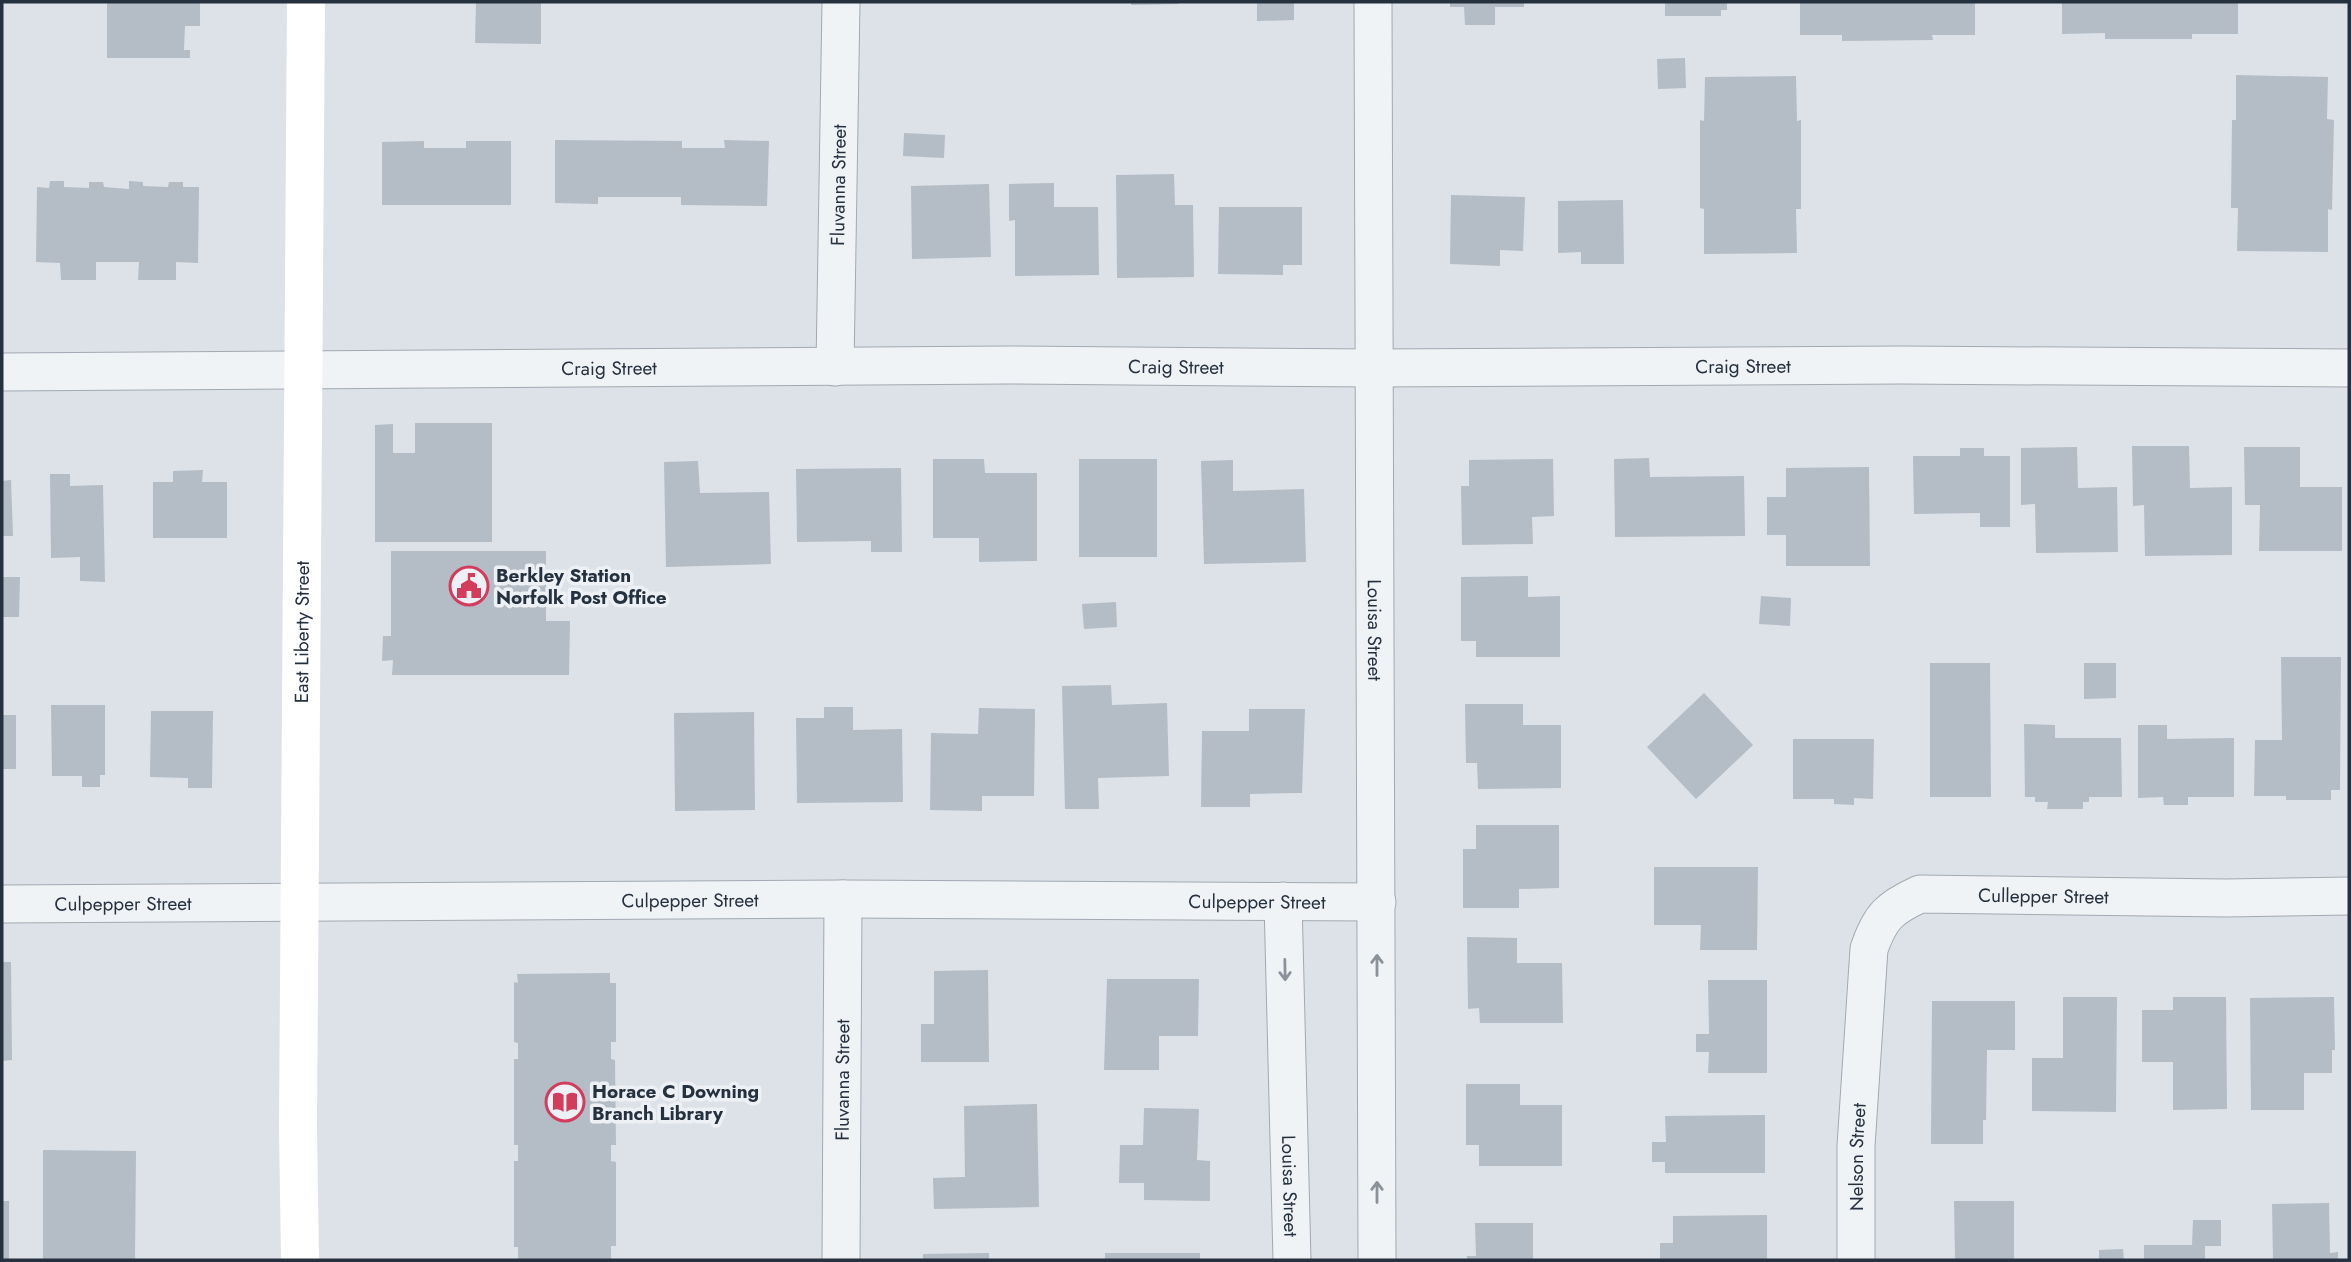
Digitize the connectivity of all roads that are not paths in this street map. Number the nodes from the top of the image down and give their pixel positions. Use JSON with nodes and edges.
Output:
{"nodes":[{"id":1,"x":306,"y":2,"type":"edge"},
{"id":2,"x":841,"y":2,"type":"edge"},
{"id":3,"x":1373,"y":2,"type":"edge"},
{"id":4,"x":835,"y":367,"type":"junction"},
{"id":5,"x":1373,"y":368,"type":"junction"},
{"id":6,"x":2349,"y":368,"type":"edge"},
{"id":7,"x":2,"y":372,"type":"edge"},
{"id":8,"x":305,"y":372,"type":"junction"},
{"id":9,"x":2349,"y":896,"type":"edge"},
{"id":10,"x":843,"y":899,"type":"junction"},
{"id":11,"x":1283,"y":901,"type":"junction"},
{"id":12,"x":301,"y":902,"type":"junction"},
{"id":13,"x":1377,"y":902,"type":"junction"},
{"id":14,"x":2,"y":904,"type":"edge"},
{"id":15,"x":1862,"y":1053,"type":"joint"},
{"id":16,"x":299,"y":1260,"type":"edge"},
{"id":17,"x":841,"y":1260,"type":"edge"},
{"id":18,"x":1292,"y":1260,"type":"edge"},
{"id":19,"x":1377,"y":1260,"type":"edge"},
{"id":20,"x":1856,"y":1260,"type":"edge"}],
"edges":[{"from":1,"to":8,"type":"main road","name":"East Liberty Street"},
{"from":2,"to":4,"type":"street","name":"Fluvanna Street"},
{"from":3,"to":5,"type":"street","name":"Louisa Street"},
{"from":4,"to":5,"type":"street","name":"Craig Street"},
{"from":4,"to":8,"type":"street","name":"Craig Street"},
{"from":5,"to":6,"type":"street","name":"Craig Street"},
{"from":5,"to":13,"type":"street","name":"Louisa Street"},
{"from":7,"to":8,"type":"street","name":"Craig Street"},
{"from":8,"to":12,"type":"main road","name":"East Liberty Street"},
{"from":9,"to":15,"type":"street","name":"Cullepper Street"},
{"from":10,"to":11,"type":"street","name":"Culpepper Street"},
{"from":10,"to":12,"type":"street","name":"Culpepper Street"},
{"from":10,"to":17,"type":"street","name":"Fluvanna Street"},
{"from":11,"to":13,"type":"street","name":"Culpepper Street"},
{"from":11,"to":18,"type":"street","name":"Louisa Street","one_way":true},
{"from":12,"to":14,"type":"street","name":"Culpepper Street"},
{"from":12,"to":16,"type":"main road","name":"East Liberty Street"},
{"from":19,"to":13,"type":"street","name":"Louisa Street","one_way":true},
{"from":15,"to":20,"type":"street","name":"Nelson Street"}]}
